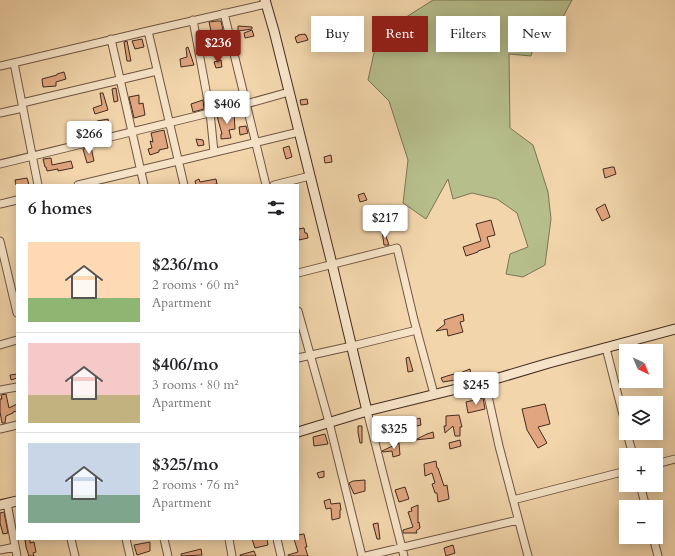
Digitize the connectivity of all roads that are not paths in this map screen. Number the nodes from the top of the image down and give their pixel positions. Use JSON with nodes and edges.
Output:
{"nodes":[{"id":1,"x":265,"y":2,"type":"edge"},
{"id":2,"x":224,"y":13,"type":"junction"},
{"id":3,"x":192,"y":20,"type":"junction"},
{"id":4,"x":148,"y":31,"type":"junction"},
{"id":5,"x":111,"y":39,"type":"junction"},
{"id":6,"x":14,"y":63,"type":"junction"},
{"id":7,"x":0,"y":66,"type":"edge"},
{"id":8,"x":157,"y":71,"type":"junction"},
{"id":9,"x":120,"y":80,"type":"junction"},
{"id":10,"x":289,"y":92,"type":"junction"},
{"id":11,"x":246,"y":104,"type":"junction"},
{"id":12,"x":22,"y":105,"type":"junction"},
{"id":13,"x":210,"y":112,"type":"junction"},
{"id":14,"x":0,"y":113,"type":"edge"},
{"id":15,"x":169,"y":122,"type":"junction"},
{"id":16,"x":132,"y":132,"type":"junction"},
{"id":17,"x":299,"y":132,"type":"junction"},
{"id":18,"x":255,"y":142,"type":"junction"},
{"id":19,"x":214,"y":152,"type":"junction"},
{"id":20,"x":32,"y":156,"type":"junction"},
{"id":21,"x":178,"y":161,"type":"junction"},
{"id":22,"x":0,"y":164,"type":"edge"},
{"id":23,"x":140,"y":170,"type":"junction"},
{"id":24,"x":310,"y":176,"type":"junction"},
{"id":25,"x":38,"y":184,"type":"edge"},
{"id":26,"x":82,"y":184,"type":"edge"},
{"id":27,"x":144,"y":184,"type":"edge"},
{"id":28,"x":184,"y":184,"type":"edge"},
{"id":29,"x":266,"y":184,"type":"edge"},
{"id":30,"x":278,"y":184,"type":"edge"},
{"id":31,"x":16,"y":200,"type":"edge"},
{"id":32,"x":0,"y":204,"type":"edge"},
{"id":33,"x":0,"y":241,"type":"edge"},
{"id":34,"x":332,"y":264,"type":"junction"},
{"id":35,"x":299,"y":273,"type":"edge"},
{"id":36,"x":16,"y":309,"type":"edge"},
{"id":37,"x":299,"y":315,"type":"edge"},
{"id":38,"x":675,"y":329,"type":"edge"},
{"id":39,"x":417,"y":330,"type":"junction"},
{"id":40,"x":16,"y":340,"type":"edge"},
{"id":41,"x":0,"y":345,"type":"edge"},
{"id":42,"x":352,"y":346,"type":"junction"},
{"id":43,"x":606,"y":348,"type":"junction"},
{"id":44,"x":310,"y":355,"type":"junction"},
{"id":45,"x":299,"y":358,"type":"edge"},
{"id":46,"x":485,"y":382,"type":"junction"},
{"id":47,"x":16,"y":387,"type":"edge"},
{"id":48,"x":0,"y":390,"type":"edge"},
{"id":49,"x":434,"y":394,"type":"junction"},
{"id":50,"x":619,"y":399,"type":"edge"},
{"id":51,"x":367,"y":411,"type":"junction"},
{"id":52,"x":329,"y":422,"type":"junction"},
{"id":53,"x":16,"y":425,"type":"edge"},
{"id":54,"x":0,"y":429,"type":"edge"},
{"id":55,"x":299,"y":432,"type":"edge"},
{"id":56,"x":675,"y":459,"type":"edge"},
{"id":57,"x":663,"y":462,"type":"edge"},
{"id":58,"x":619,"y":473,"type":"edge"},
{"id":59,"x":513,"y":500,"type":"junction"},
{"id":60,"x":16,"y":501,"type":"edge"},
{"id":61,"x":3,"y":504,"type":"edge"},
{"id":62,"x":518,"y":520,"type":"junction"},
{"id":63,"x":71,"y":540,"type":"edge"},
{"id":64,"x":126,"y":540,"type":"edge"},
{"id":65,"x":164,"y":540,"type":"edge"},
{"id":66,"x":229,"y":540,"type":"edge"},
{"id":67,"x":277,"y":540,"type":"edge"},
{"id":68,"x":655,"y":544,"type":"edge"},
{"id":69,"x":15,"y":547,"type":"junction"},
{"id":70,"x":402,"y":547,"type":"junction"},
{"id":71,"x":0,"y":550,"type":"edge"},
{"id":72,"x":17,"y":556,"type":"edge"},
{"id":73,"x":75,"y":556,"type":"edge"},
{"id":74,"x":130,"y":556,"type":"edge"},
{"id":75,"x":168,"y":556,"type":"edge"},
{"id":76,"x":232,"y":556,"type":"edge"},
{"id":77,"x":281,"y":556,"type":"edge"},
{"id":78,"x":362,"y":556,"type":"edge"},
{"id":79,"x":366,"y":556,"type":"edge"},
{"id":80,"x":404,"y":556,"type":"edge"},
{"id":81,"x":528,"y":556,"type":"edge"},
{"id":82,"x":658,"y":556,"type":"edge"}],
"edges":[{"from":1,"to":2,"type":"street"},
{"from":1,"to":10,"type":"street"},
{"from":2,"to":3,"type":"street"},
{"from":2,"to":11,"type":"street"},
{"from":3,"to":4,"type":"street"},
{"from":3,"to":13,"type":"street"},
{"from":4,"to":5,"type":"street"},
{"from":4,"to":8,"type":"street"},
{"from":5,"to":6,"type":"street"},
{"from":5,"to":9,"type":"street"},
{"from":6,"to":7,"type":"street"},
{"from":6,"to":12,"type":"street"},
{"from":8,"to":9,"type":"street"},
{"from":8,"to":15,"type":"street"},
{"from":9,"to":12,"type":"street"},
{"from":9,"to":16,"type":"street"},
{"from":10,"to":11,"type":"street"},
{"from":10,"to":17,"type":"street"},
{"from":11,"to":13,"type":"street"},
{"from":11,"to":18,"type":"street"},
{"from":12,"to":14,"type":"street"},
{"from":12,"to":20,"type":"street"},
{"from":13,"to":15,"type":"street"},
{"from":13,"to":19,"type":"street"},
{"from":15,"to":16,"type":"street"},
{"from":15,"to":21,"type":"street"},
{"from":16,"to":20,"type":"street"},
{"from":16,"to":23,"type":"street"},
{"from":17,"to":18,"type":"street"},
{"from":17,"to":24,"type":"street"},
{"from":18,"to":19,"type":"street"},
{"from":18,"to":29,"type":"street"},
{"from":19,"to":21,"type":"street"},
{"from":20,"to":22,"type":"street"},
{"from":20,"to":25,"type":"street"},
{"from":21,"to":23,"type":"street"},
{"from":21,"to":28,"type":"street"},
{"from":23,"to":26,"type":"street"},
{"from":23,"to":27,"type":"street"},
{"from":24,"to":30,"type":"street"},
{"from":24,"to":34,"type":"street"},
{"from":31,"to":32,"type":"street"},
{"from":33,"to":36,"type":"street"},
{"from":34,"to":35,"type":"street"},
{"from":34,"to":39,"type":"street"},
{"from":34,"to":42,"type":"street"},
{"from":37,"to":44,"type":"street"},
{"from":38,"to":43,"type":"street"},
{"from":39,"to":42,"type":"street"},
{"from":39,"to":49,"type":"street"},
{"from":40,"to":41,"type":"street"},
{"from":42,"to":44,"type":"street"},
{"from":42,"to":51,"type":"street"},
{"from":43,"to":46,"type":"street"},
{"from":43,"to":50,"type":"street"},
{"from":44,"to":45,"type":"street"},
{"from":44,"to":52,"type":"street"},
{"from":46,"to":49,"type":"street"},
{"from":46,"to":59,"type":"street"},
{"from":47,"to":48,"type":"street"},
{"from":49,"to":51,"type":"street"},
{"from":51,"to":52,"type":"street"},
{"from":51,"to":70,"type":"street"},
{"from":52,"to":55,"type":"street"},
{"from":52,"to":78,"type":"street"},
{"from":53,"to":54,"type":"street"},
{"from":56,"to":57,"type":"street"},
{"from":58,"to":59,"type":"street"},
{"from":59,"to":62,"type":"street"},
{"from":60,"to":61,"type":"street"},
{"from":61,"to":69,"type":"street"},
{"from":62,"to":70,"type":"street"},
{"from":62,"to":81,"type":"street"},
{"from":63,"to":73,"type":"street"},
{"from":64,"to":74,"type":"street"},
{"from":65,"to":75,"type":"street"},
{"from":66,"to":76,"type":"street"},
{"from":67,"to":77,"type":"street"},
{"from":68,"to":82,"type":"street"},
{"from":69,"to":71,"type":"street"},
{"from":69,"to":72,"type":"street"},
{"from":70,"to":79,"type":"street"},
{"from":70,"to":80,"type":"street"}]}
